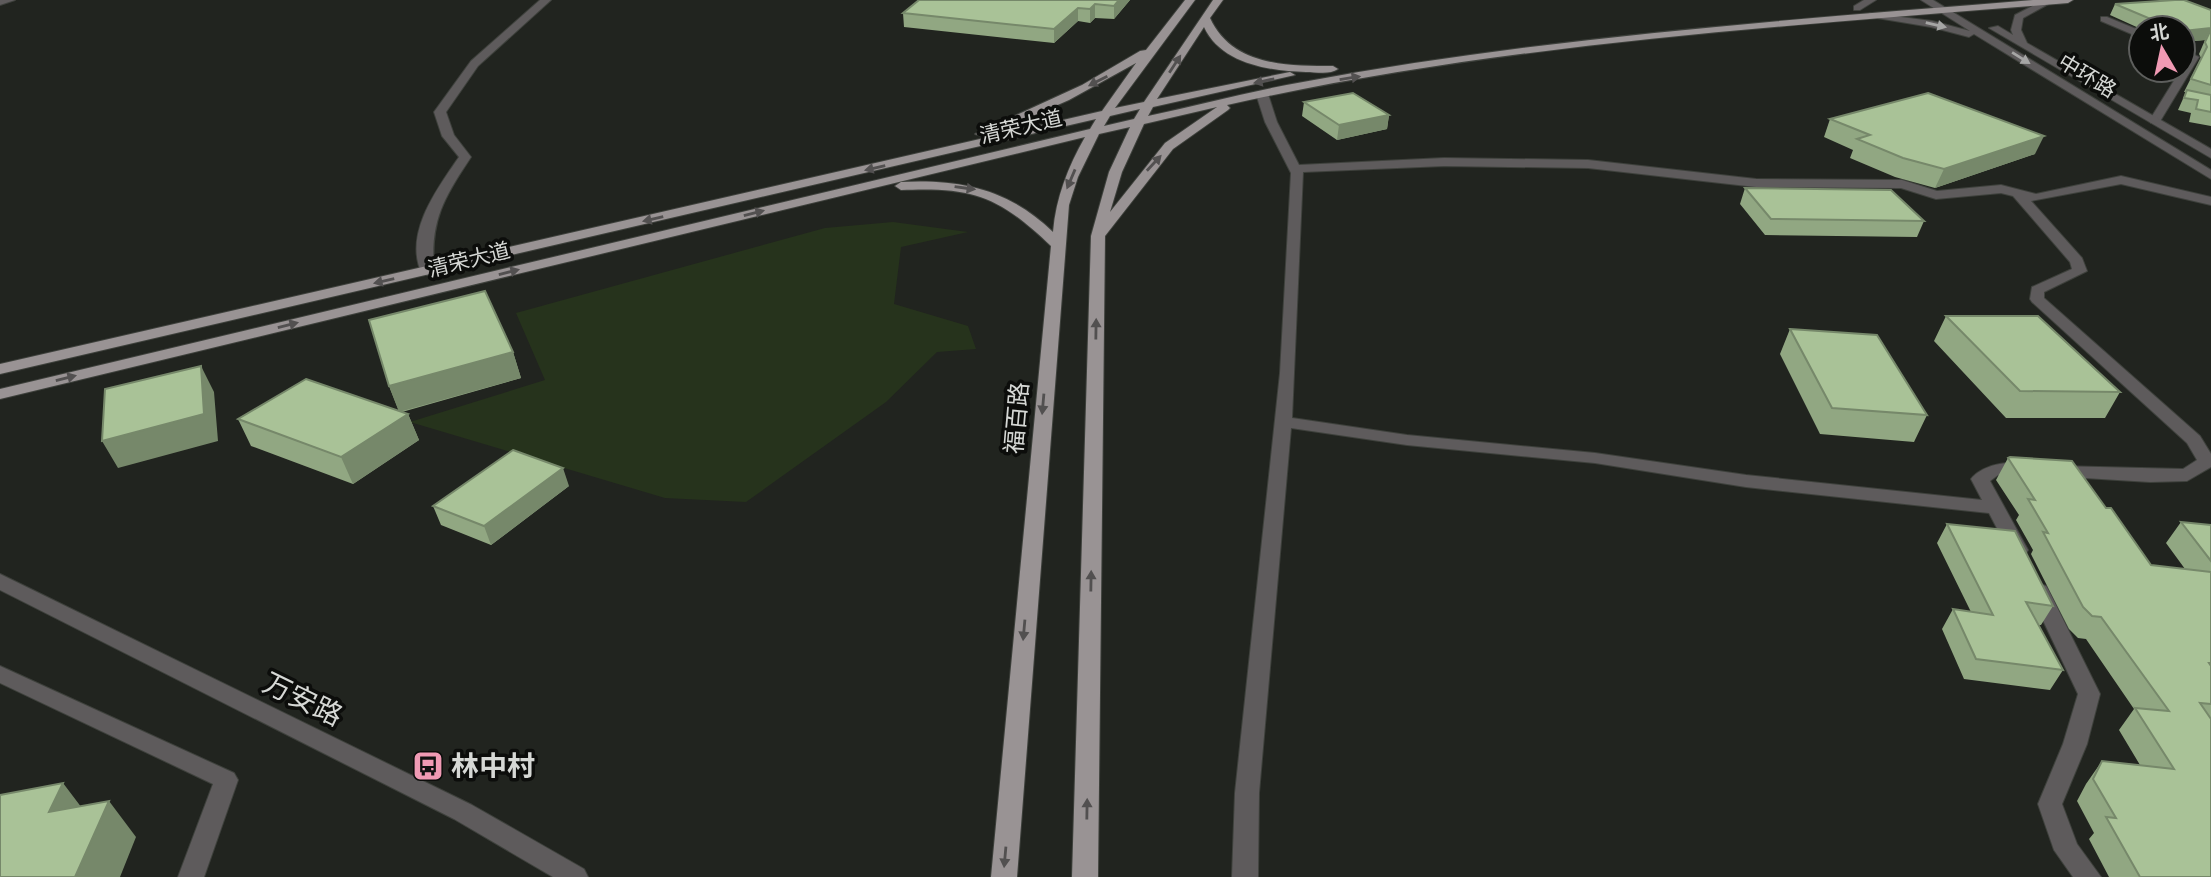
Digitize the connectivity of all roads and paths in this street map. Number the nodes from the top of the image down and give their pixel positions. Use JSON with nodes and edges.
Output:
{"nodes":[{"id":1,"x":10,"y":0,"type":"edge"},
{"id":2,"x":546,"y":0,"type":"edge"},
{"id":3,"x":1190,"y":0,"type":"edge"},
{"id":4,"x":1218,"y":0,"type":"edge"},
{"id":5,"x":1871,"y":0,"type":"edge"},
{"id":6,"x":2068,"y":0,"type":"edge"},
{"id":7,"x":0,"y":2,"type":"edge"},
{"id":8,"x":2046,"y":2,"type":"junction"},
{"id":9,"x":1939,"y":3,"type":"edge"},
{"id":10,"x":1963,"y":4,"type":"edge"},
{"id":11,"x":1857,"y":8,"type":"junction"},
{"id":12,"x":1870,"y":16,"type":"junction"},
{"id":13,"x":1205,"y":18,"type":"junction"},
{"id":14,"x":2104,"y":19,"type":"dead end"},
{"id":15,"x":2127,"y":29,"type":"edge"},
{"id":16,"x":2022,"y":44,"type":"junction"},
{"id":17,"x":1156,"y":45,"type":"junction"},
{"id":18,"x":1999,"y":45,"type":"junction"},
{"id":19,"x":1334,"y":69,"type":"junction"},
{"id":20,"x":2177,"y":84,"type":"edge"},
{"id":21,"x":1260,"y":94,"type":"junction"},
{"id":22,"x":2171,"y":94,"type":"junction"},
{"id":23,"x":2184,"y":97,"type":"edge"},
{"id":24,"x":1149,"y":104,"type":"junction"},
{"id":25,"x":1106,"y":113,"type":"junction"},
{"id":26,"x":1139,"y":121,"type":"junction"},
{"id":27,"x":2155,"y":121,"type":"junction"},
{"id":28,"x":1096,"y":131,"type":"junction"},
{"id":29,"x":2211,"y":154,"type":"edge"},
{"id":30,"x":913,"y":159,"type":"junction"},
{"id":31,"x":1295,"y":169,"type":"junction"},
{"id":32,"x":2211,"y":175,"type":"edge"},
{"id":33,"x":849,"y":190,"type":"junction"},
{"id":34,"x":2017,"y":193,"type":"junction"},
{"id":35,"x":2211,"y":201,"type":"edge"},
{"id":36,"x":1098,"y":236,"type":"junction"},
{"id":37,"x":1056,"y":243,"type":"junction"},
{"id":38,"x":427,"y":271,"type":"junction"},
{"id":39,"x":0,"y":369,"type":"edge"},
{"id":40,"x":0,"y":394,"type":"edge"},
{"id":41,"x":1283,"y":422,"type":"junction"},
{"id":42,"x":1996,"y":508,"type":"junction"},
{"id":43,"x":0,"y":581,"type":"edge"},
{"id":44,"x":0,"y":674,"type":"edge"},
{"id":45,"x":191,"y":877,"type":"edge"},
{"id":46,"x":575,"y":877,"type":"edge"},
{"id":47,"x":1004,"y":877,"type":"edge"},
{"id":48,"x":1085,"y":877,"type":"edge"},
{"id":49,"x":1245,"y":877,"type":"edge"},
{"id":50,"x":2088,"y":877,"type":"edge"}],
"edges":[{"from":1,"to":7,"type":"street"},
{"from":2,"to":38,"type":"street"},
{"from":3,"to":17,"type":"main road","name":"福百路"},
{"from":4,"to":13,"type":"main road"},
{"from":5,"to":11,"type":"street"},
{"from":6,"to":8,"type":"main road","name":"清荣大道"},
{"from":8,"to":10,"type":"main road","name":"清荣大道"},
{"from":8,"to":16,"type":"street"},
{"from":9,"to":10,"type":"main road","name":"清荣大道"},
{"from":9,"to":11,"type":"main road","name":"清荣大道"},
{"from":9,"to":12,"type":"main road","name":"清荣大道"},
{"from":9,"to":18,"type":"street","name":"中环路"},
{"from":10,"to":16,"type":"street","name":"中环路"},
{"from":11,"to":19,"type":"main road","name":"清荣大道"},
{"from":12,"to":18,"type":"street","one_way":true},
{"from":21,"to":12,"type":"main road","name":"清荣大道","one_way":true},
{"from":13,"to":19,"type":"main road"},
{"from":24,"to":13,"type":"main road","one_way":true},
{"from":14,"to":15,"type":"street"},
{"from":16,"to":27,"type":"street","name":"中环路"},
{"from":17,"to":25,"type":"main road","name":"福百路"},
{"from":17,"to":30,"type":"main road","one_way":true},
{"from":18,"to":32,"type":"street","name":"中环路","one_way":true},
{"from":19,"to":24,"type":"main road","name":"清荣大道","one_way":true},
{"from":20,"to":22,"type":"street"},
{"from":21,"to":26,"type":"main road","name":"清荣大道"},
{"from":21,"to":31,"type":"street"},
{"from":36,"to":21,"type":"main road","one_way":true},
{"from":22,"to":23,"type":"street"},
{"from":22,"to":27,"type":"street"},
{"from":24,"to":25,"type":"main road","name":"清荣大道"},
{"from":24,"to":26,"type":"main road"},
{"from":25,"to":28,"type":"main road","name":"福百路"},
{"from":25,"to":30,"type":"main road","name":"清荣大道"},
{"from":26,"to":28,"type":"main road","name":"清荣大道"},
{"from":26,"to":36,"type":"main road"},
{"from":27,"to":29,"type":"street","name":"中环路"},
{"from":28,"to":33,"type":"main road","name":"清荣大道"},
{"from":28,"to":37,"type":"main road","name":"福百路","one_way":true},
{"from":30,"to":38,"type":"main road","name":"清荣大道","one_way":true},
{"from":31,"to":34,"type":"street"},
{"from":31,"to":41,"type":"street"},
{"from":33,"to":37,"type":"main road","one_way":true},
{"from":40,"to":33,"type":"main road","name":"清荣大道","one_way":true},
{"from":34,"to":35,"type":"street"},
{"from":34,"to":42,"type":"street"},
{"from":48,"to":36,"type":"main road","one_way":true},
{"from":37,"to":47,"type":"main road","name":"福百路","one_way":true},
{"from":38,"to":39,"type":"main road","name":"清荣大道","one_way":true},
{"from":41,"to":42,"type":"street"},
{"from":41,"to":49,"type":"street"},
{"from":42,"to":50,"type":"street"},
{"from":43,"to":46,"type":"street","name":"万安路"},
{"from":44,"to":45,"type":"street"}]}
